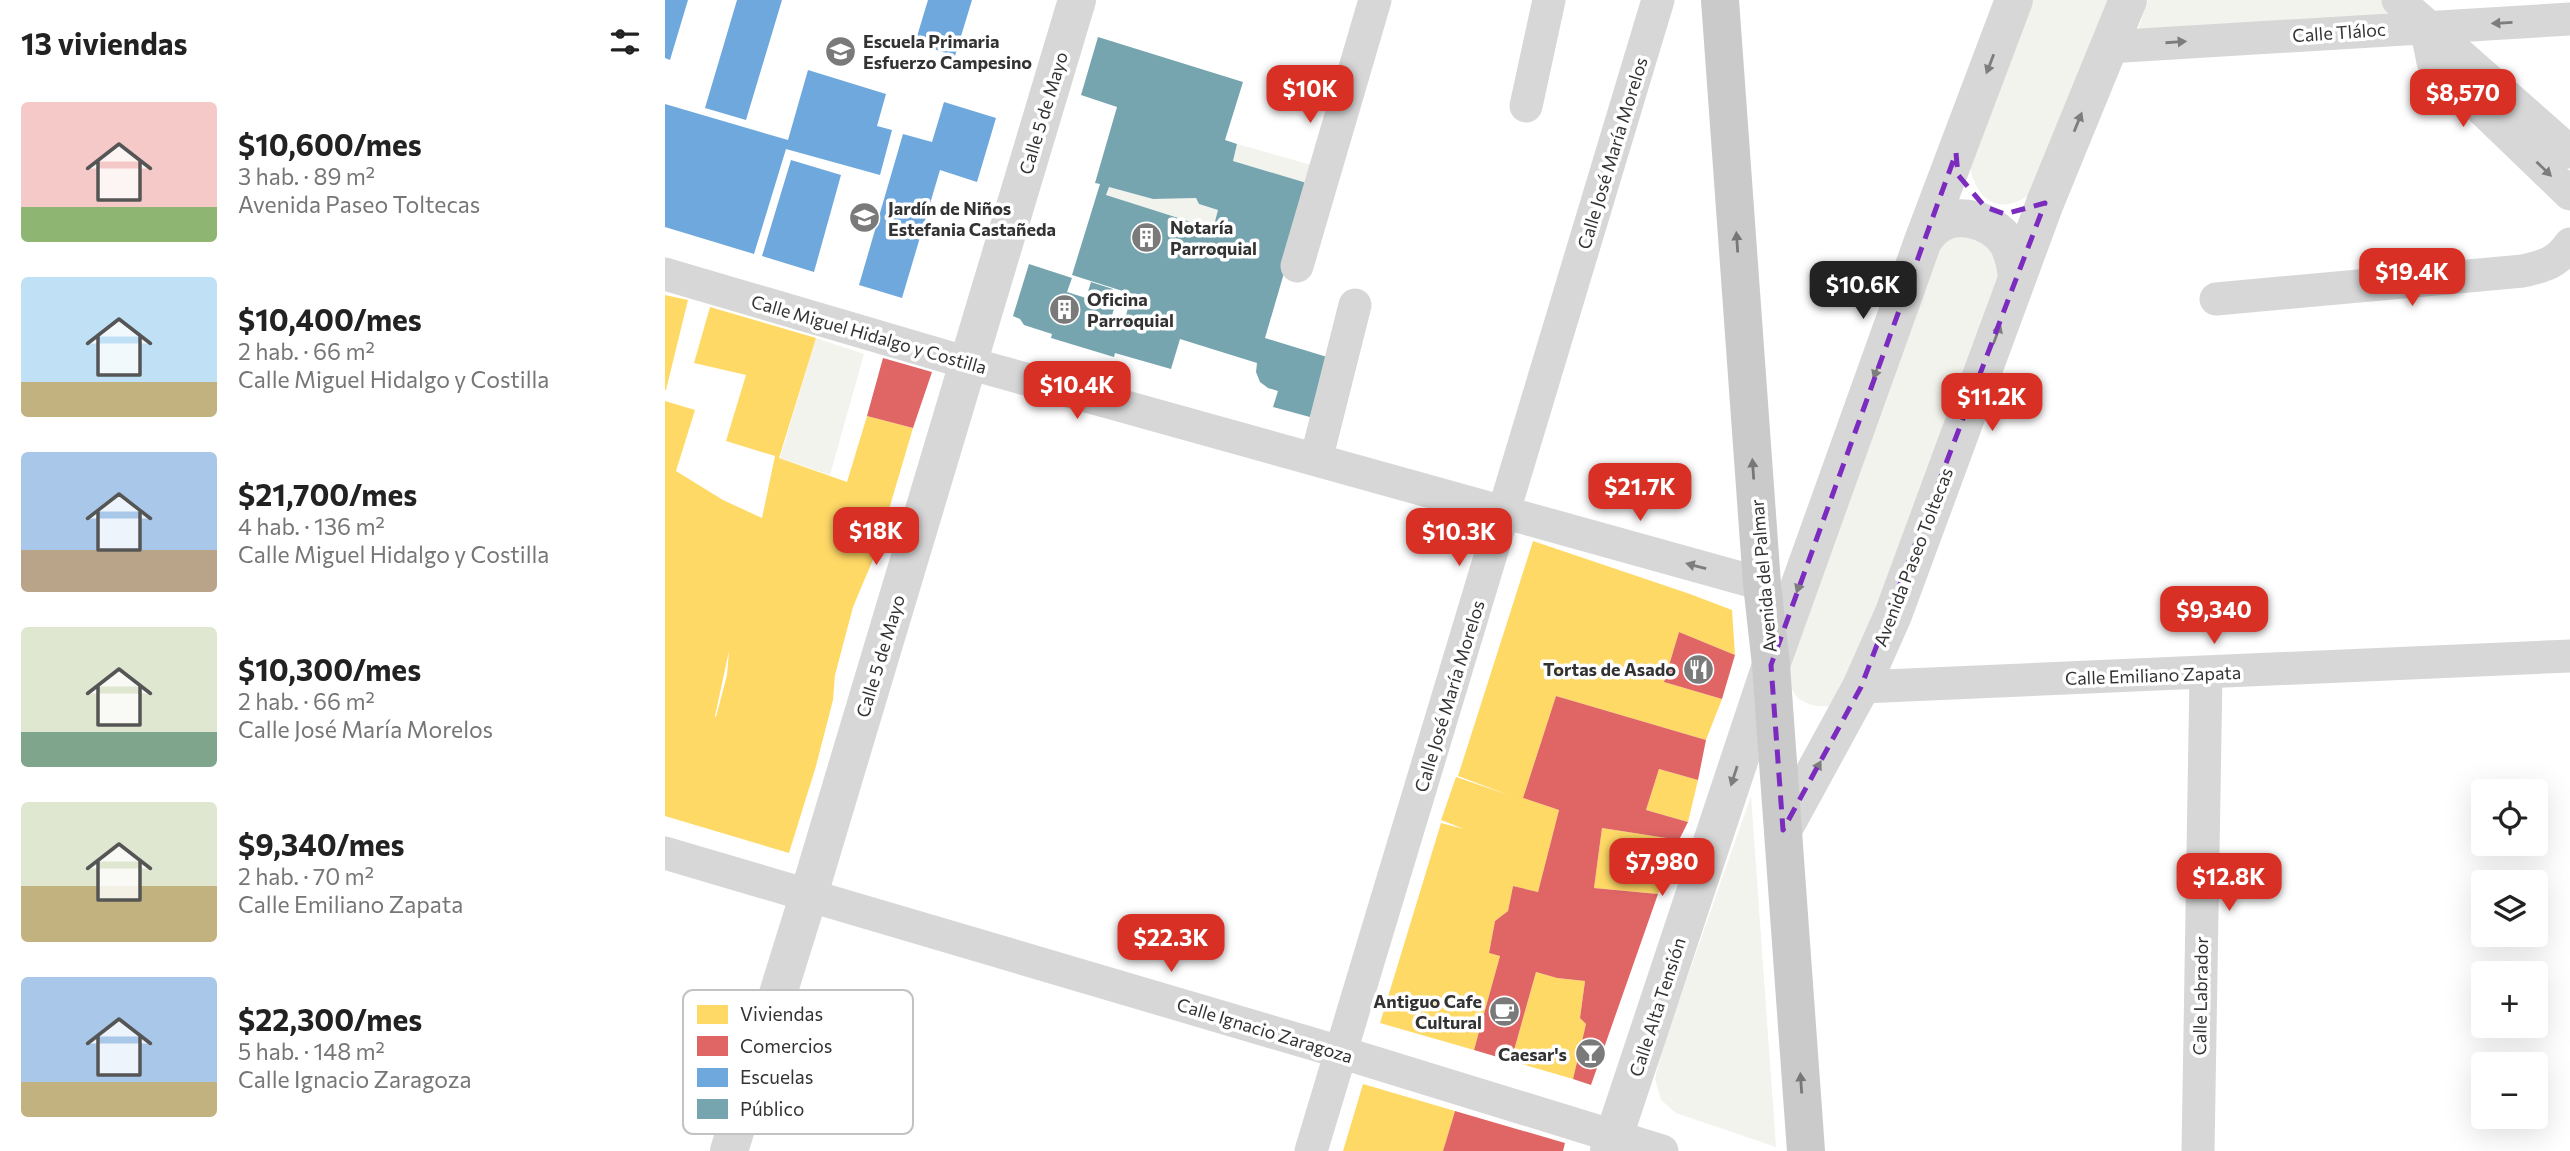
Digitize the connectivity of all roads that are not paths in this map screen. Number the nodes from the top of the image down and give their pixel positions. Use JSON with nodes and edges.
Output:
{"nodes":[{"id":1,"x":1077,"y":0,"type":"edge"},
{"id":2,"x":1375,"y":0,"type":"edge"},
{"id":3,"x":1549,"y":0,"type":"edge"},
{"id":4,"x":1658,"y":0,"type":"edge"},
{"id":5,"x":2014,"y":0,"type":"edge"},
{"id":6,"x":2128,"y":0,"type":"edge"},
{"id":7,"x":2399,"y":0,"type":"edge"},
{"id":8,"x":1714,"y":2,"type":"edge"},
{"id":9,"x":2570,"y":19,"type":"edge"},
{"id":10,"x":2427,"y":26,"type":"junction"},
{"id":11,"x":2108,"y":47,"type":"junction"},
{"id":12,"x":1526,"y":106,"type":"dead end"},
{"id":13,"x":2570,"y":152,"type":"edge"},
{"id":14,"x":1956,"y":153,"type":"junction"},
{"id":15,"x":2570,"y":194,"type":"edge"},
{"id":16,"x":2045,"y":203,"type":"junction"},
{"id":17,"x":1923,"y":241,"type":"junction"},
{"id":18,"x":2570,"y":244,"type":"edge"},
{"id":19,"x":1297,"y":266,"type":"dead end"},
{"id":20,"x":665,"y":274,"type":"edge"},
{"id":21,"x":2017,"y":279,"type":"junction"},
{"id":22,"x":2216,"y":299,"type":"dead end"},
{"id":23,"x":1356,"y":305,"type":"dead end"},
{"id":24,"x":968,"y":363,"type":"junction"},
{"id":25,"x":1316,"y":460,"type":"junction"},
{"id":26,"x":1504,"y":513,"type":"junction"},
{"id":27,"x":1762,"y":584,"type":"junction"},
{"id":28,"x":2570,"y":656,"type":"edge"},
{"id":29,"x":1771,"y":664,"type":"junction"},
{"id":30,"x":2206,"y":674,"type":"junction"},
{"id":31,"x":1861,"y":687,"type":"junction"},
{"id":32,"x":1783,"y":830,"type":"junction"},
{"id":33,"x":665,"y":853,"type":"edge"},
{"id":34,"x":809,"y":894,"type":"junction"},
{"id":35,"x":779,"y":990,"type":"edge"},
{"id":36,"x":1341,"y":1052,"type":"junction"},
{"id":37,"x":734,"y":1134,"type":"edge"},
{"id":38,"x":1611,"y":1144,"type":"edge"},
{"id":39,"x":729,"y":1151,"type":"edge"},
{"id":40,"x":1311,"y":1151,"type":"edge"},
{"id":41,"x":1662,"y":1151,"type":"edge"},
{"id":42,"x":1806,"y":1151,"type":"edge"},
{"id":43,"x":2198,"y":1151,"type":"edge"}],
"edges":[{"from":1,"to":24,"type":"street","name":"Calle 5 de Mayo"},
{"from":2,"to":19,"type":"street"},
{"from":3,"to":12,"type":"street"},
{"from":4,"to":26,"type":"street","name":"Calle José María Morelos"},
{"from":5,"to":14,"type":"street","one_way":true},
{"from":6,"to":11,"type":"street","name":"Avenida Paseo Toltecas"},
{"from":7,"to":10,"type":"street"},
{"from":27,"to":8,"type":"main road","name":"Avenida del Palmar","one_way":true},
{"from":9,"to":10,"type":"street","name":"Calle Tláloc","one_way":true},
{"from":11,"to":10,"type":"street","name":"Calle Tláloc","one_way":true},
{"from":10,"to":13,"type":"street"},
{"from":10,"to":15,"type":"street","one_way":true},
{"from":16,"to":11,"type":"street","name":"Avenida Paseo Toltecas","one_way":true},
{"from":14,"to":16,"type":"street"},
{"from":14,"to":17,"type":"street"},
{"from":16,"to":21,"type":"street","name":"Avenida Paseo Toltecas"},
{"from":17,"to":21,"type":"street"},
{"from":17,"to":29,"type":"street","one_way":true},
{"from":18,"to":22,"type":"street"},
{"from":20,"to":24,"type":"street","name":"Calle Miguel Hidalgo y Costilla"},
{"from":31,"to":21,"type":"street","name":"Avenida Paseo Toltecas","one_way":true},
{"from":23,"to":25,"type":"street"},
{"from":24,"to":25,"type":"street","name":"Calle Miguel Hidalgo y Costilla"},
{"from":24,"to":34,"type":"street","name":"Calle 5 de Mayo"},
{"from":25,"to":26,"type":"street","name":"Calle Miguel Hidalgo y Costilla"},
{"from":27,"to":26,"type":"street","name":"Calle Miguel Hidalgo y Costilla","one_way":true},
{"from":26,"to":36,"type":"street","name":"Calle José María Morelos"},
{"from":27,"to":29,"type":"main road","name":"Avenida del Palmar"},
{"from":28,"to":30,"type":"street","name":"Calle Emiliano Zapata"},
{"from":29,"to":32,"type":"main road","name":"Avenida del Palmar"},
{"from":29,"to":38,"type":"street","name":"Calle Alta Tensión","one_way":true},
{"from":30,"to":31,"type":"street","name":"Calle Emiliano Zapata"},
{"from":30,"to":43,"type":"street","name":"Calle Labrador"},
{"from":32,"to":31,"type":"street","name":"Avenida Paseo Toltecas","one_way":true},
{"from":42,"to":32,"type":"main road","name":"Avenida del Palmar","one_way":true},
{"from":33,"to":34,"type":"street","name":"Calle Ignacio Zaragoza"},
{"from":34,"to":35,"type":"street","name":"Calle 5 de Mayo"},
{"from":34,"to":36,"type":"street","name":"Calle Ignacio Zaragoza"},
{"from":36,"to":38,"type":"street","name":"Calle Ignacio Zaragoza"},
{"from":36,"to":40,"type":"street","name":"Calle José María Morelos"},
{"from":37,"to":39,"type":"street","name":"Calle 5 de Mayo"},
{"from":38,"to":41,"type":"street","name":"Calle Ignacio Zaragoza"}]}
